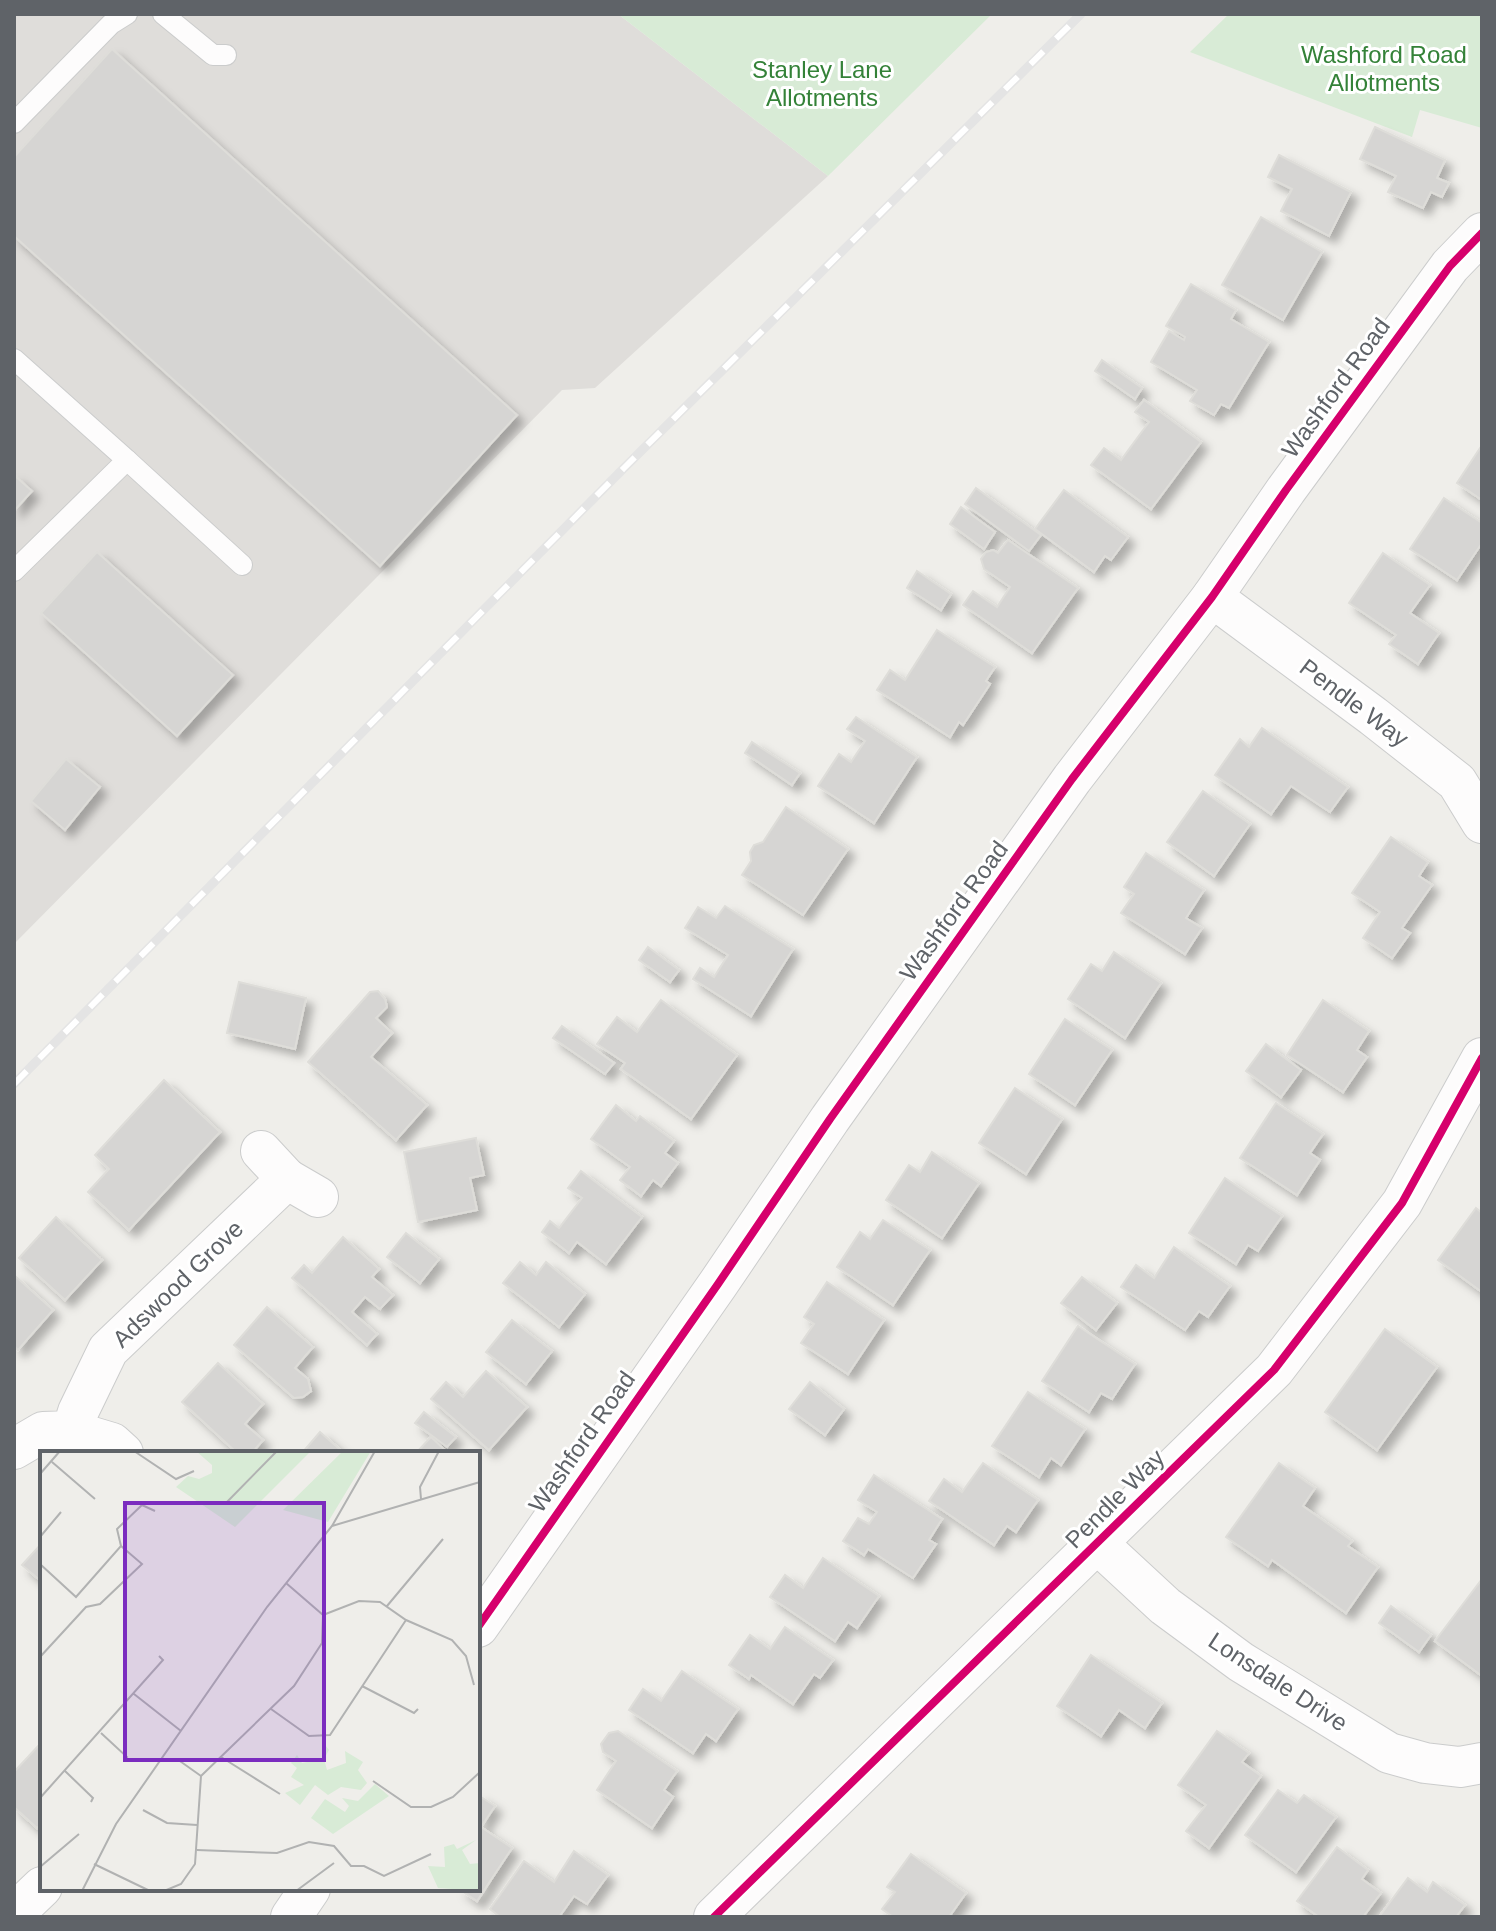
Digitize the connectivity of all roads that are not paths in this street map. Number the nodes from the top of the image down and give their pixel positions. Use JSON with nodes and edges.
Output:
{"nodes":[{"id":1,"x":127,"y":14,"type":"edge"},
{"id":2,"x":163,"y":14,"type":"edge"},
{"id":3,"x":226,"y":55,"type":"dead end"},
{"id":4,"x":14,"y":123,"type":"edge"},
{"id":5,"x":1482,"y":233,"type":"edge"},
{"id":6,"x":14,"y":359,"type":"edge"},
{"id":7,"x":127,"y":460,"type":"junction"},
{"id":8,"x":242,"y":565,"type":"dead end"},
{"id":9,"x":14,"y":571,"type":"edge"},
{"id":10,"x":1212,"y":597,"type":"junction"},
{"id":11,"x":1482,"y":823,"type":"edge"},
{"id":12,"x":1482,"y":1058,"type":"edge"},
{"id":13,"x":289,"y":1176,"type":"dead end"},
{"id":14,"x":72,"y":1431,"type":"junction"},
{"id":15,"x":14,"y":1449,"type":"edge"},
{"id":16,"x":121,"y":1451,"type":"edge"},
{"id":17,"x":1098,"y":1544,"type":"junction"},
{"id":18,"x":480,"y":1624,"type":"edge"},
{"id":19,"x":1482,"y":1763,"type":"edge"},
{"id":20,"x":309,"y":1891,"type":"edge"},
{"id":21,"x":722,"y":1914,"type":"edge"},
{"id":22,"x":291,"y":1917,"type":"edge"}],
"edges":[{"from":1,"to":4,"type":"lane"},
{"from":2,"to":3,"type":"lane"},
{"from":5,"to":10,"type":"street","name":"Washford Road"},
{"from":6,"to":7,"type":"lane"},
{"from":7,"to":8,"type":"lane"},
{"from":7,"to":9,"type":"lane"},
{"from":10,"to":11,"type":"street","name":"Pendle Way"},
{"from":10,"to":18,"type":"street","name":"Washford Road"},
{"from":12,"to":17,"type":"street","name":"Pendle Way"},
{"from":13,"to":14,"type":"street","name":"Adswood Grove"},
{"from":14,"to":15,"type":"street"},
{"from":14,"to":16,"type":"street"},
{"from":17,"to":19,"type":"street","name":"Lonsdale Drive"},
{"from":17,"to":21,"type":"street","name":"Pendle Way"},
{"from":20,"to":22,"type":"street"}]}
